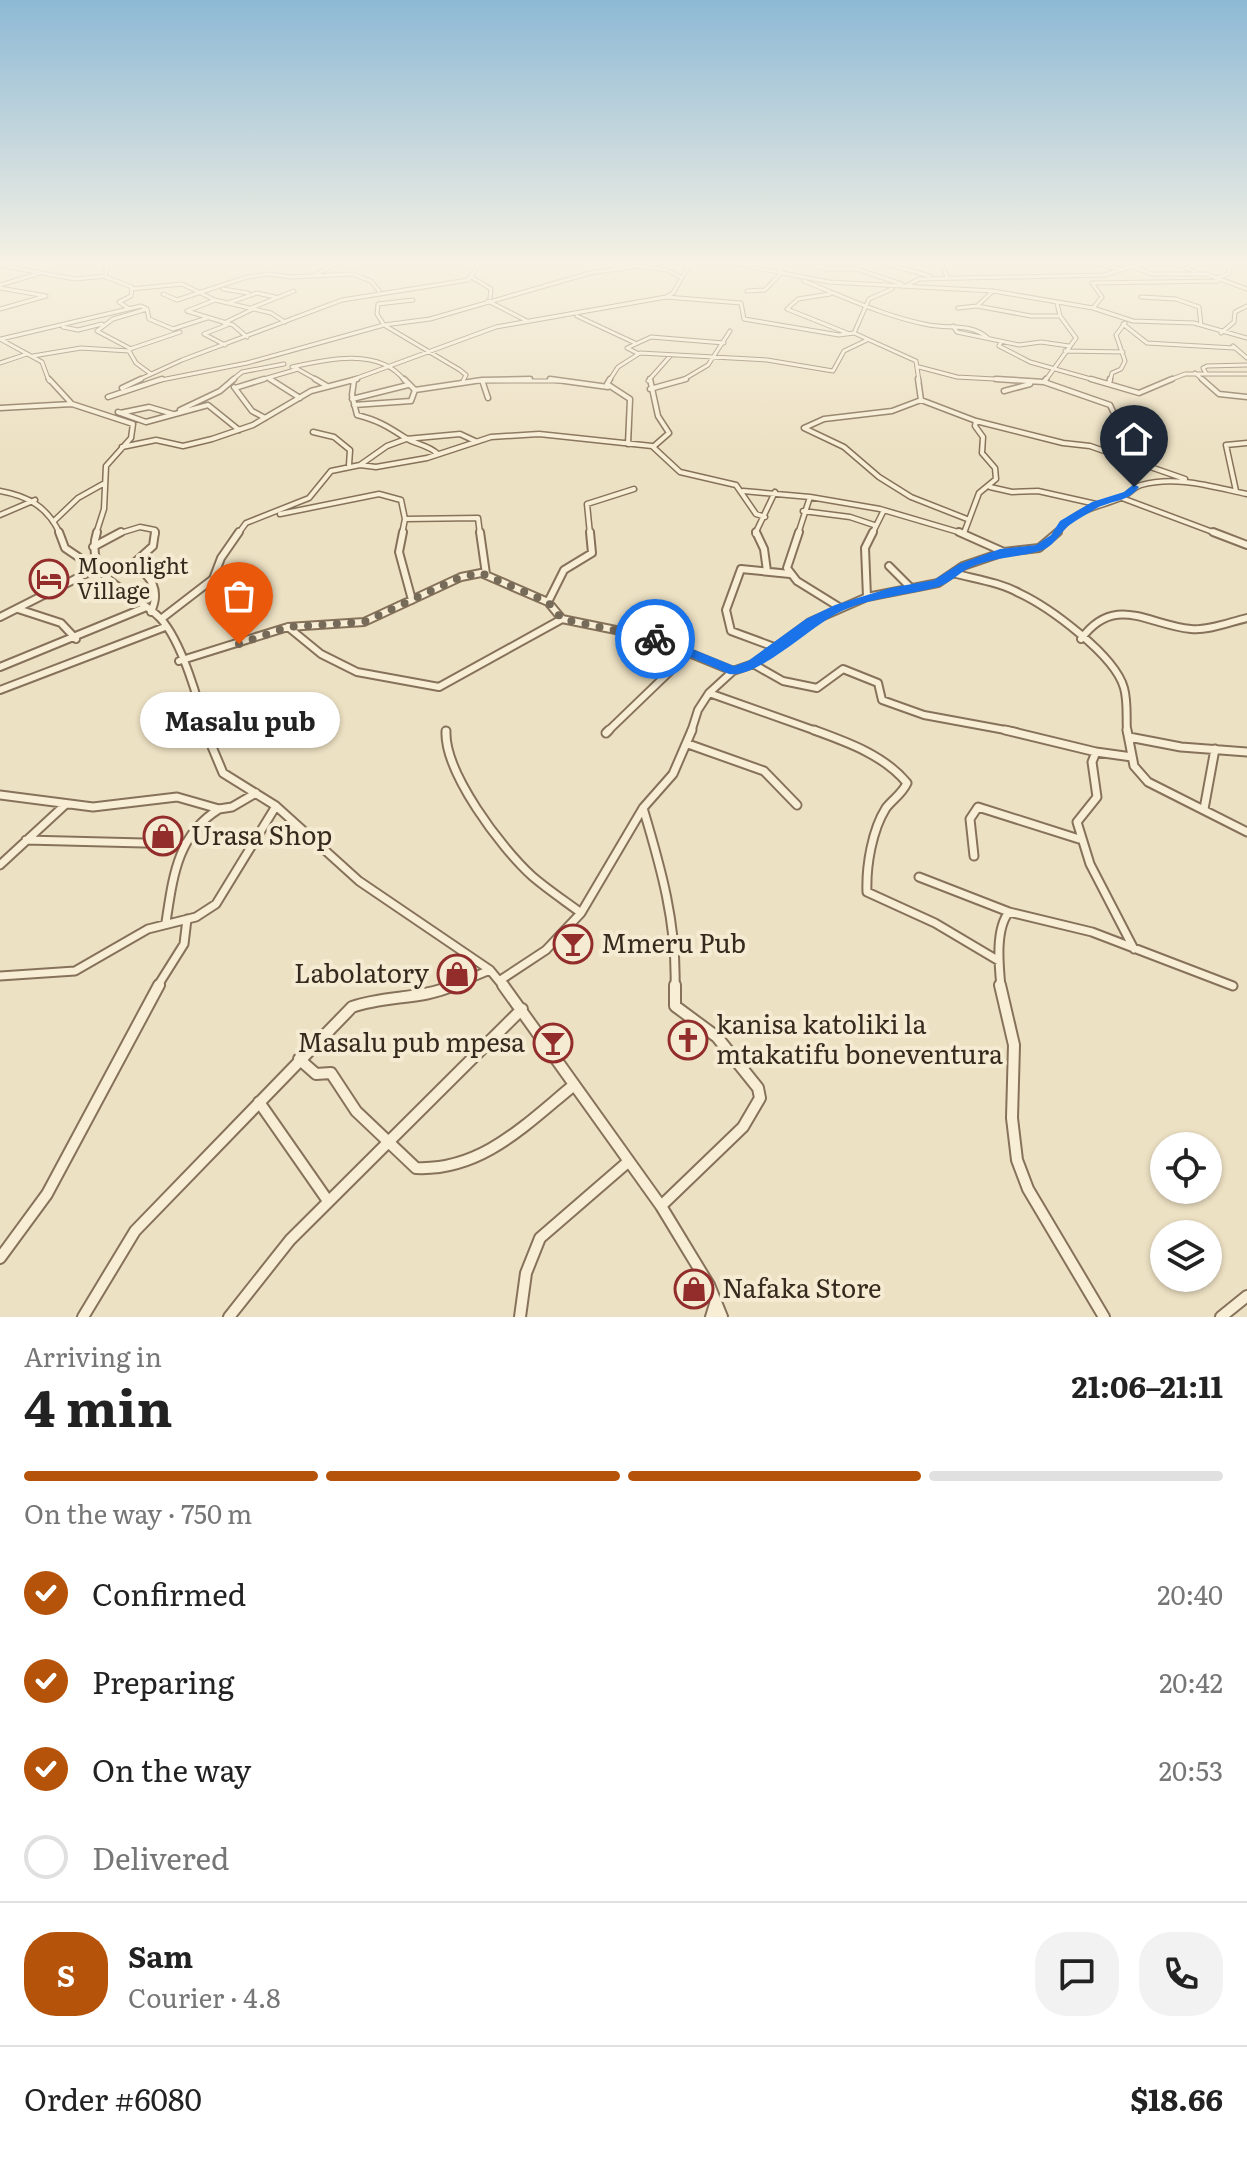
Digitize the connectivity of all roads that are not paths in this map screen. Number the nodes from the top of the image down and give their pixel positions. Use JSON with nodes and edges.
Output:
{"nodes":[{"id":1,"x":68,"y":323,"type":"edge"},
{"id":2,"x":159,"y":323,"type":"edge"},
{"id":3,"x":189,"y":323,"type":"edge"},
{"id":4,"x":226,"y":323,"type":"edge"},
{"id":5,"x":227,"y":323,"type":"edge"},
{"id":6,"x":281,"y":323,"type":"edge"},
{"id":7,"x":396,"y":323,"type":"edge"},
{"id":8,"x":514,"y":323,"type":"edge"},
{"id":9,"x":593,"y":323,"type":"edge"},
{"id":10,"x":766,"y":323,"type":"edge"},
{"id":11,"x":826,"y":323,"type":"edge"},
{"id":12,"x":856,"y":323,"type":"edge"},
{"id":13,"x":923,"y":323,"type":"edge"},
{"id":14,"x":1066,"y":323,"type":"edge"},
{"id":15,"x":1124,"y":323,"type":"edge"},
{"id":16,"x":1127,"y":323,"type":"edge"},
{"id":17,"x":1162,"y":323,"type":"edge"},
{"id":18,"x":1232,"y":323,"type":"edge"},
{"id":19,"x":106,"y":324,"type":"joint"},
{"id":20,"x":384,"y":325,"type":"junction"},
{"id":21,"x":1201,"y":325,"type":"joint"},
{"id":22,"x":51,"y":328,"type":"junction"},
{"id":23,"x":186,"y":330,"type":"dead end"},
{"id":24,"x":730,"y":331,"type":"dead end"},
{"id":25,"x":851,"y":333,"type":"junction"},
{"id":26,"x":1221,"y":333,"type":"junction"},
{"id":27,"x":1229,"y":336,"type":"junction"},
{"id":28,"x":247,"y":337,"type":"junction"},
{"id":29,"x":1247,"y":338,"type":"edge"},
{"id":30,"x":0,"y":339,"type":"edge"},
{"id":31,"x":867,"y":340,"type":"junction"},
{"id":32,"x":1001,"y":342,"type":"junction"},
{"id":33,"x":635,"y":343,"type":"junction"},
{"id":34,"x":724,"y":343,"type":"junction"},
{"id":35,"x":225,"y":345,"type":"junction"},
{"id":36,"x":1067,"y":348,"type":"junction"},
{"id":37,"x":1234,"y":348,"type":"junction"},
{"id":38,"x":129,"y":350,"type":"junction"},
{"id":39,"x":435,"y":352,"type":"junction"},
{"id":40,"x":1123,"y":352,"type":"junction"},
{"id":41,"x":637,"y":353,"type":"junction"},
{"id":42,"x":31,"y":355,"type":"junction"},
{"id":43,"x":671,"y":355,"type":"junction"},
{"id":44,"x":1247,"y":358,"type":"edge"},
{"id":45,"x":264,"y":359,"type":"junction"},
{"id":46,"x":717,"y":359,"type":"junction"},
{"id":47,"x":0,"y":363,"type":"edge"},
{"id":48,"x":284,"y":364,"type":"junction"},
{"id":49,"x":1247,"y":365,"type":"edge"},
{"id":50,"x":1053,"y":366,"type":"junction"},
{"id":51,"x":919,"y":367,"type":"junction"},
{"id":52,"x":295,"y":368,"type":"junction"},
{"id":53,"x":389,"y":368,"type":"junction"},
{"id":54,"x":1195,"y":373,"type":"junction"},
{"id":55,"x":1206,"y":373,"type":"junction"},
{"id":56,"x":151,"y":374,"type":"junction"},
{"id":57,"x":1247,"y":374,"type":"edge"},
{"id":58,"x":270,"y":379,"type":"junction"},
{"id":59,"x":354,"y":380,"type":"junction"},
{"id":60,"x":482,"y":380,"type":"junction"},
{"id":61,"x":230,"y":381,"type":"junction"},
{"id":62,"x":463,"y":382,"type":"junction"},
{"id":63,"x":1044,"y":382,"type":"junction"},
{"id":64,"x":1034,"y":383,"type":"junction"},
{"id":65,"x":1109,"y":384,"type":"junction"},
{"id":66,"x":408,"y":385,"type":"junction"},
{"id":67,"x":327,"y":386,"type":"junction"},
{"id":68,"x":608,"y":387,"type":"junction"},
{"id":69,"x":235,"y":388,"type":"junction"},
{"id":70,"x":650,"y":389,"type":"junction"},
{"id":71,"x":415,"y":390,"type":"junction"},
{"id":72,"x":1004,"y":391,"type":"dead end"},
{"id":73,"x":108,"y":397,"type":"junction"},
{"id":74,"x":1247,"y":397,"type":"edge"},
{"id":75,"x":300,"y":398,"type":"junction"},
{"id":76,"x":488,"y":398,"type":"dead end"},
{"id":77,"x":352,"y":399,"type":"junction"},
{"id":78,"x":921,"y":400,"type":"junction"},
{"id":79,"x":72,"y":404,"type":"junction"},
{"id":80,"x":354,"y":405,"type":"junction"},
{"id":81,"x":99,"y":407,"type":"junction"},
{"id":82,"x":0,"y":408,"type":"edge"},
{"id":83,"x":120,"y":413,"type":"junction"},
{"id":84,"x":175,"y":414,"type":"junction"},
{"id":85,"x":266,"y":418,"type":"junction"},
{"id":86,"x":976,"y":421,"type":"junction"},
{"id":87,"x":239,"y":430,"type":"junction"},
{"id":88,"x":313,"y":432,"type":"dead end"},
{"id":89,"x":406,"y":439,"type":"junction"},
{"id":90,"x":475,"y":441,"type":"junction"},
{"id":91,"x":1247,"y":443,"type":"edge"},
{"id":92,"x":628,"y":444,"type":"junction"},
{"id":93,"x":122,"y":447,"type":"junction"},
{"id":94,"x":653,"y":447,"type":"junction"},
{"id":95,"x":1110,"y":453,"type":"junction"},
{"id":96,"x":438,"y":454,"type":"junction"},
{"id":97,"x":349,"y":465,"type":"junction"},
{"id":98,"x":360,"y":465,"type":"junction"},
{"id":99,"x":1188,"y":481,"type":"junction"},
{"id":100,"x":103,"y":484,"type":"junction"},
{"id":101,"x":989,"y":486,"type":"junction"},
{"id":102,"x":634,"y":489,"type":"dead end"},
{"id":103,"x":0,"y":491,"type":"edge"},
{"id":104,"x":743,"y":491,"type":"junction"},
{"id":105,"x":775,"y":492,"type":"junction"},
{"id":106,"x":1236,"y":492,"type":"junction"},
{"id":107,"x":1247,"y":494,"type":"edge"},
{"id":108,"x":810,"y":497,"type":"junction"},
{"id":109,"x":1122,"y":498,"type":"junction"},
{"id":110,"x":35,"y":500,"type":"junction"},
{"id":111,"x":1096,"y":504,"type":"junction"},
{"id":112,"x":803,"y":511,"type":"junction"},
{"id":113,"x":883,"y":512,"type":"junction"},
{"id":114,"x":0,"y":515,"type":"edge"},
{"id":115,"x":274,"y":515,"type":"junction"},
{"id":116,"x":765,"y":517,"type":"junction"},
{"id":117,"x":405,"y":519,"type":"junction"},
{"id":118,"x":967,"y":519,"type":"junction"},
{"id":119,"x":55,"y":520,"type":"junction"},
{"id":120,"x":874,"y":525,"type":"junction"},
{"id":121,"x":964,"y":533,"type":"junction"},
{"id":122,"x":1247,"y":545,"type":"edge"},
{"id":123,"x":92,"y":548,"type":"junction"},
{"id":124,"x":1004,"y":552,"type":"junction"},
{"id":125,"x":889,"y":566,"type":"dead end"},
{"id":126,"x":98,"y":568,"type":"junction"},
{"id":127,"x":767,"y":571,"type":"junction"},
{"id":128,"x":953,"y":573,"type":"junction"},
{"id":129,"x":486,"y":574,"type":"junction"},
{"id":130,"x":790,"y":574,"type":"junction"},
{"id":131,"x":911,"y":588,"type":"junction"},
{"id":132,"x":867,"y":597,"type":"junction"},
{"id":133,"x":412,"y":600,"type":"junction"},
{"id":134,"x":548,"y":602,"type":"junction"},
{"id":135,"x":839,"y":607,"type":"junction"},
{"id":136,"x":18,"y":609,"type":"junction"},
{"id":137,"x":148,"y":610,"type":"junction"},
{"id":138,"x":0,"y":617,"type":"edge"},
{"id":139,"x":1247,"y":618,"type":"edge"},
{"id":140,"x":562,"y":619,"type":"junction"},
{"id":141,"x":163,"y":623,"type":"junction"},
{"id":142,"x":288,"y":627,"type":"junction"},
{"id":143,"x":76,"y":639,"type":"junction"},
{"id":144,"x":1081,"y":639,"type":"junction"},
{"id":145,"x":777,"y":648,"type":"junction"},
{"id":146,"x":689,"y":653,"type":"junction"},
{"id":147,"x":179,"y":661,"type":"junction"},
{"id":148,"x":753,"y":664,"type":"junction"},
{"id":149,"x":0,"y":667,"type":"edge"},
{"id":150,"x":733,"y":671,"type":"junction"},
{"id":151,"x":0,"y":690,"type":"edge"},
{"id":152,"x":709,"y":693,"type":"junction"},
{"id":153,"x":446,"y":731,"type":"dead end"},
{"id":154,"x":606,"y":733,"type":"dead end"},
{"id":155,"x":1129,"y":737,"type":"junction"},
{"id":156,"x":688,"y":744,"type":"junction"},
{"id":157,"x":1215,"y":749,"type":"junction"},
{"id":158,"x":1096,"y":752,"type":"junction"},
{"id":159,"x":1247,"y":752,"type":"edge"},
{"id":160,"x":1132,"y":757,"type":"junction"},
{"id":161,"x":256,"y":793,"type":"junction"},
{"id":162,"x":0,"y":795,"type":"edge"},
{"id":163,"x":66,"y":804,"type":"junction"},
{"id":164,"x":797,"y":805,"type":"dead end"},
{"id":165,"x":276,"y":806,"type":"junction"},
{"id":166,"x":643,"y":808,"type":"junction"},
{"id":167,"x":219,"y":809,"type":"junction"},
{"id":168,"x":1204,"y":809,"type":"junction"},
{"id":169,"x":1247,"y":832,"type":"edge"},
{"id":170,"x":1079,"y":839,"type":"junction"},
{"id":171,"x":26,"y":840,"type":"junction"},
{"id":172,"x":183,"y":844,"type":"junction"},
{"id":173,"x":974,"y":856,"type":"dead end"},
{"id":174,"x":2,"y":862,"type":"edge"},
{"id":175,"x":919,"y":877,"type":"dead end"},
{"id":176,"x":1009,"y":912,"type":"junction"},
{"id":177,"x":581,"y":913,"type":"junction"},
{"id":178,"x":187,"y":919,"type":"junction"},
{"id":179,"x":166,"y":922,"type":"junction"},
{"id":180,"x":1134,"y":950,"type":"junction"},
{"id":181,"x":999,"y":961,"type":"junction"},
{"id":182,"x":490,"y":970,"type":"junction"},
{"id":183,"x":0,"y":976,"type":"edge"},
{"id":184,"x":499,"y":981,"type":"junction"},
{"id":185,"x":1233,"y":986,"type":"dead end"},
{"id":186,"x":522,"y":1009,"type":"junction"},
{"id":187,"x":299,"y":1059,"type":"junction"},
{"id":188,"x":574,"y":1085,"type":"junction"},
{"id":189,"x":259,"y":1102,"type":"junction"},
{"id":190,"x":388,"y":1141,"type":"junction"},
{"id":191,"x":629,"y":1161,"type":"junction"},
{"id":192,"x":328,"y":1201,"type":"junction"},
{"id":193,"x":661,"y":1206,"type":"junction"},
{"id":194,"x":0,"y":1258,"type":"edge"},
{"id":195,"x":1247,"y":1296,"type":"edge"},
{"id":196,"x":716,"y":1301,"type":"junction"},
{"id":197,"x":83,"y":1317,"type":"edge"},
{"id":198,"x":229,"y":1317,"type":"edge"},
{"id":199,"x":520,"y":1317,"type":"edge"},
{"id":200,"x":711,"y":1317,"type":"edge"},
{"id":201,"x":722,"y":1317,"type":"edge"},
{"id":202,"x":1104,"y":1317,"type":"edge"},
{"id":203,"x":1221,"y":1317,"type":"edge"}],
"edges":[{"from":1,"to":22,"type":"street"},
{"from":2,"to":3,"type":"street"},
{"from":4,"to":35,"type":"street"},
{"from":5,"to":28,"type":"street"},
{"from":6,"to":28,"type":"street"},
{"from":7,"to":20,"type":"street"},
{"from":8,"to":39,"type":"street"},
{"from":9,"to":33,"type":"street"},
{"from":10,"to":25,"type":"street"},
{"from":11,"to":25,"type":"street"},
{"from":12,"to":25,"type":"street"},
{"from":13,"to":32,"type":"street"},
{"from":14,"to":36,"type":"street"},
{"from":15,"to":40,"type":"street"},
{"from":16,"to":37,"type":"street"},
{"from":17,"to":21,"type":"street"},
{"from":18,"to":26,"type":"street"},
{"from":19,"to":22,"type":"street"},
{"from":19,"to":38,"type":"street"},
{"from":20,"to":39,"type":"street"},
{"from":20,"to":45,"type":"street"},
{"from":21,"to":26,"type":"street"},
{"from":22,"to":30,"type":"street"},
{"from":23,"to":38,"type":"street"},
{"from":24,"to":34,"type":"street"},
{"from":25,"to":31,"type":"street"},
{"from":26,"to":27,"type":"street"},
{"from":27,"to":29,"type":"street"},
{"from":27,"to":37,"type":"street"},
{"from":28,"to":35,"type":"street"},
{"from":30,"to":42,"type":"street"},
{"from":31,"to":46,"type":"street"},
{"from":31,"to":51,"type":"street"},
{"from":32,"to":36,"type":"street"},
{"from":32,"to":50,"type":"street"},
{"from":33,"to":34,"type":"street"},
{"from":33,"to":41,"type":"street"},
{"from":34,"to":46,"type":"street"},
{"from":35,"to":56,"type":"street"},
{"from":36,"to":40,"type":"street"},
{"from":36,"to":50,"type":"street"},
{"from":37,"to":44,"type":"street"},
{"from":38,"to":42,"type":"street"},
{"from":38,"to":56,"type":"street"},
{"from":39,"to":53,"type":"street"},
{"from":39,"to":62,"type":"street"},
{"from":40,"to":65,"type":"street"},
{"from":41,"to":43,"type":"street"},
{"from":41,"to":68,"type":"street"},
{"from":42,"to":47,"type":"street"},
{"from":42,"to":79,"type":"street"},
{"from":43,"to":46,"type":"street"},
{"from":43,"to":70,"type":"street"},
{"from":45,"to":48,"type":"street"},
{"from":45,"to":73,"type":"street"},
{"from":46,"to":70,"type":"street"},
{"from":48,"to":52,"type":"street"},
{"from":48,"to":61,"type":"street"},
{"from":49,"to":55,"type":"street"},
{"from":50,"to":63,"type":"street"},
{"from":50,"to":65,"type":"street"},
{"from":51,"to":64,"type":"street"},
{"from":51,"to":78,"type":"street"},
{"from":52,"to":53,"type":"street"},
{"from":52,"to":58,"type":"street"},
{"from":52,"to":67,"type":"street"},
{"from":53,"to":59,"type":"street"},
{"from":53,"to":66,"type":"street"},
{"from":54,"to":55,"type":"street"},
{"from":54,"to":65,"type":"street"},
{"from":54,"to":74,"type":"street"},
{"from":55,"to":57,"type":"street"},
{"from":56,"to":73,"type":"street"},
{"from":58,"to":69,"type":"street"},
{"from":58,"to":75,"type":"street"},
{"from":59,"to":67,"type":"street"},
{"from":59,"to":77,"type":"street"},
{"from":60,"to":62,"type":"street"},
{"from":60,"to":68,"type":"street"},
{"from":60,"to":76,"type":"street"},
{"from":61,"to":69,"type":"street"},
{"from":61,"to":84,"type":"street"},
{"from":62,"to":71,"type":"street"},
{"from":63,"to":64,"type":"street"},
{"from":63,"to":95,"type":"street"},
{"from":64,"to":72,"type":"street"},
{"from":66,"to":71,"type":"street"},
{"from":66,"to":77,"type":"street"},
{"from":67,"to":75,"type":"street"},
{"from":68,"to":92,"type":"street"},
{"from":69,"to":85,"type":"street"},
{"from":70,"to":94,"type":"street"},
{"from":71,"to":80,"type":"street"},
{"from":73,"to":81,"type":"street"},
{"from":75,"to":85,"type":"street"},
{"from":77,"to":80,"type":"street"},
{"from":78,"to":86,"type":"street"},
{"from":78,"to":118,"type":"street"},
{"from":79,"to":81,"type":"street"},
{"from":79,"to":82,"type":"street"},
{"from":80,"to":89,"type":"street"},
{"from":81,"to":83,"type":"street"},
{"from":81,"to":93,"type":"street"},
{"from":83,"to":84,"type":"street"},
{"from":83,"to":84,"type":"street"},
{"from":84,"to":87,"type":"street"},
{"from":85,"to":87,"type":"street"},
{"from":86,"to":95,"type":"street"},
{"from":86,"to":101,"type":"street"},
{"from":87,"to":93,"type":"street"},
{"from":88,"to":97,"type":"street"},
{"from":89,"to":90,"type":"street"},
{"from":89,"to":96,"type":"street"},
{"from":89,"to":98,"type":"street"},
{"from":90,"to":92,"type":"street"},
{"from":90,"to":96,"type":"street"},
{"from":91,"to":106,"type":"street"},
{"from":92,"to":94,"type":"street"},
{"from":93,"to":100,"type":"street"},
{"from":94,"to":104,"type":"street"},
{"from":95,"to":99,"type":"street"},
{"from":96,"to":98,"type":"street"},
{"from":97,"to":98,"type":"street"},
{"from":97,"to":115,"type":"street"},
{"from":99,"to":106,"type":"street"},
{"from":99,"to":109,"type":"street"},
{"from":100,"to":119,"type":"street"},
{"from":100,"to":123,"type":"street"},
{"from":101,"to":111,"type":"street"},
{"from":101,"to":118,"type":"street"},
{"from":102,"to":134,"type":"street"},
{"from":103,"to":110,"type":"street"},
{"from":104,"to":105,"type":"street"},
{"from":104,"to":116,"type":"street"},
{"from":105,"to":108,"type":"street"},
{"from":105,"to":116,"type":"street"},
{"from":106,"to":107,"type":"street"},
{"from":108,"to":112,"type":"street"},
{"from":108,"to":113,"type":"street"},
{"from":109,"to":111,"type":"street"},
{"from":109,"to":122,"type":"street"},
{"from":110,"to":114,"type":"street"},
{"from":110,"to":119,"type":"street"},
{"from":111,"to":124,"type":"street"},
{"from":112,"to":120,"type":"street"},
{"from":112,"to":130,"type":"street"},
{"from":113,"to":120,"type":"street"},
{"from":113,"to":121,"type":"street"},
{"from":115,"to":117,"type":"street"},
{"from":115,"to":141,"type":"street"},
{"from":116,"to":127,"type":"street"},
{"from":117,"to":129,"type":"street"},
{"from":117,"to":133,"type":"street"},
{"from":118,"to":121,"type":"street"},
{"from":119,"to":126,"type":"street"},
{"from":120,"to":132,"type":"street"},
{"from":121,"to":124,"type":"street"},
{"from":123,"to":126,"type":"street"},
{"from":123,"to":137,"type":"street"},
{"from":124,"to":128,"type":"street"},
{"from":125,"to":131,"type":"street"},
{"from":126,"to":136,"type":"street"},
{"from":126,"to":137,"type":"street"},
{"from":127,"to":130,"type":"street"},
{"from":127,"to":145,"type":"street"},
{"from":128,"to":131,"type":"street"},
{"from":128,"to":144,"type":"street"},
{"from":129,"to":133,"type":"street"},
{"from":129,"to":134,"type":"street"},
{"from":130,"to":135,"type":"street"},
{"from":131,"to":132,"type":"street"},
{"from":132,"to":135,"type":"street"},
{"from":133,"to":142,"type":"street"},
{"from":134,"to":140,"type":"street"},
{"from":135,"to":145,"type":"street"},
{"from":136,"to":138,"type":"street"},
{"from":136,"to":143,"type":"street"},
{"from":137,"to":141,"type":"street"},
{"from":137,"to":143,"type":"street"},
{"from":139,"to":144,"type":"street"},
{"from":140,"to":142,"type":"street"},
{"from":140,"to":146,"type":"street"},
{"from":141,"to":147,"type":"street"},
{"from":141,"to":151,"type":"street"},
{"from":142,"to":147,"type":"street"},
{"from":143,"to":149,"type":"street"},
{"from":144,"to":155,"type":"street"},
{"from":145,"to":148,"type":"street"},
{"from":146,"to":150,"type":"street"},
{"from":146,"to":154,"type":"street"},
{"from":147,"to":161,"type":"street"},
{"from":148,"to":150,"type":"street"},
{"from":148,"to":158,"type":"street"},
{"from":150,"to":152,"type":"street"},
{"from":152,"to":156,"type":"street"},
{"from":152,"to":181,"type":"street"},
{"from":153,"to":177,"type":"street"},
{"from":155,"to":157,"type":"street"},
{"from":155,"to":160,"type":"street"},
{"from":156,"to":164,"type":"street"},
{"from":156,"to":166,"type":"street"},
{"from":157,"to":159,"type":"street"},
{"from":157,"to":168,"type":"street"},
{"from":158,"to":160,"type":"street"},
{"from":158,"to":170,"type":"street"},
{"from":160,"to":168,"type":"street"},
{"from":161,"to":165,"type":"street"},
{"from":161,"to":167,"type":"street"},
{"from":162,"to":163,"type":"street"},
{"from":163,"to":167,"type":"street"},
{"from":163,"to":171,"type":"street"},
{"from":165,"to":178,"type":"street"},
{"from":165,"to":182,"type":"street"},
{"from":166,"to":177,"type":"street"},
{"from":166,"to":193,"type":"street"},
{"from":167,"to":172,"type":"street"},
{"from":168,"to":169,"type":"street"},
{"from":170,"to":173,"type":"street"},
{"from":170,"to":180,"type":"street"},
{"from":171,"to":172,"type":"street"},
{"from":171,"to":174,"type":"street"},
{"from":172,"to":179,"type":"street"},
{"from":175,"to":176,"type":"street"},
{"from":176,"to":180,"type":"street"},
{"from":176,"to":181,"type":"street"},
{"from":177,"to":184,"type":"street"},
{"from":178,"to":179,"type":"street"},
{"from":178,"to":194,"type":"street"},
{"from":179,"to":183,"type":"street"},
{"from":180,"to":185,"type":"street"},
{"from":181,"to":202,"type":"street"},
{"from":182,"to":184,"type":"street"},
{"from":182,"to":187,"type":"street"},
{"from":184,"to":186,"type":"street"},
{"from":186,"to":188,"type":"street"},
{"from":186,"to":190,"type":"street"},
{"from":187,"to":189,"type":"street"},
{"from":187,"to":190,"type":"street"},
{"from":188,"to":190,"type":"street"},
{"from":188,"to":191,"type":"street"},
{"from":189,"to":192,"type":"street"},
{"from":189,"to":197,"type":"street"},
{"from":190,"to":192,"type":"street"},
{"from":191,"to":193,"type":"street"},
{"from":191,"to":199,"type":"street"},
{"from":192,"to":198,"type":"street"},
{"from":193,"to":196,"type":"street"},
{"from":195,"to":203,"type":"street"},
{"from":196,"to":200,"type":"street"},
{"from":196,"to":201,"type":"street"}]}
